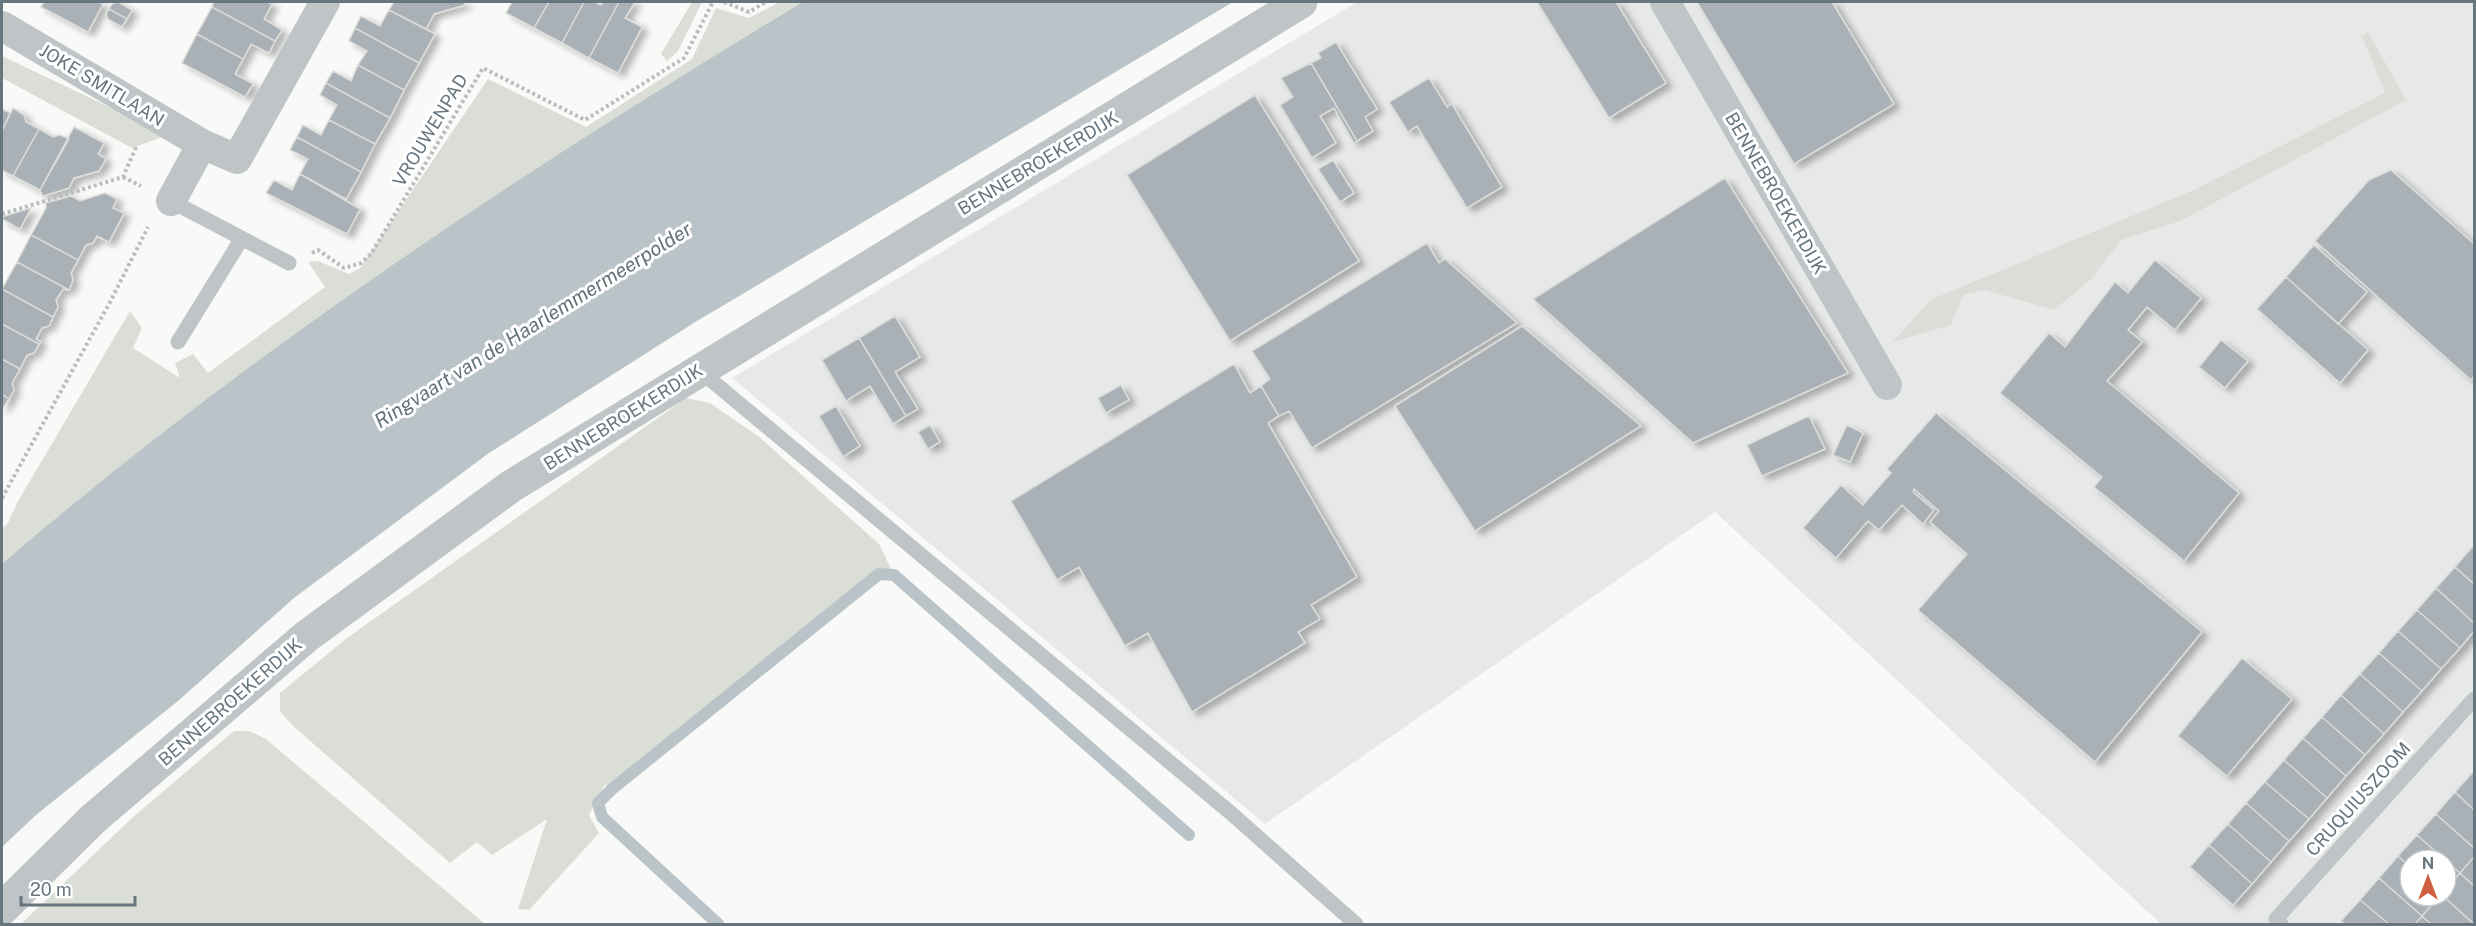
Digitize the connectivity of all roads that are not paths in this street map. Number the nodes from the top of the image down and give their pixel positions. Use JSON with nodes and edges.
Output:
{"nodes":[{"id":1,"x":325,"y":2,"type":"edge"},
{"id":2,"x":1301,"y":2,"type":"edge"},
{"id":3,"x":1665,"y":2,"type":"edge"},
{"id":4,"x":2,"y":26,"type":"edge"},
{"id":5,"x":202,"y":144,"type":"junction"},
{"id":6,"x":171,"y":201,"type":"joint"},
{"id":7,"x":241,"y":240,"type":"junction"},
{"id":8,"x":289,"y":263,"type":"road end"},
{"id":9,"x":178,"y":342,"type":"dead end"},
{"id":10,"x":699,"y":370,"type":"junction"},
{"id":11,"x":1887,"y":384,"type":"dead end"},
{"id":12,"x":2475,"y":699,"type":"edge"},
{"id":13,"x":2,"y":909,"type":"edge"},
{"id":14,"x":1356,"y":924,"type":"edge"},
{"id":15,"x":2281,"y":924,"type":"edge"}],
"edges":[{"from":1,"to":5,"type":"street","name":"JOKE SMITLAAN"},
{"from":2,"to":10,"type":"street","name":"BENNEBROEKERDIJK"},
{"from":3,"to":11,"type":"street","name":"BENNEBROEKERDIJK"},
{"from":4,"to":5,"type":"street","name":"JOKE SMITLAAN"},
{"from":5,"to":6,"type":"street"},
{"from":6,"to":7,"type":"lane"},
{"from":7,"to":8,"type":"lane"},
{"from":7,"to":9,"type":"lane"},
{"from":10,"to":13,"type":"street","name":"BENNEBROEKERDIJK"},
{"from":10,"to":14,"type":"lane"},
{"from":12,"to":15,"type":"lane","name":"CRUQUIUSZOOM"}]}
